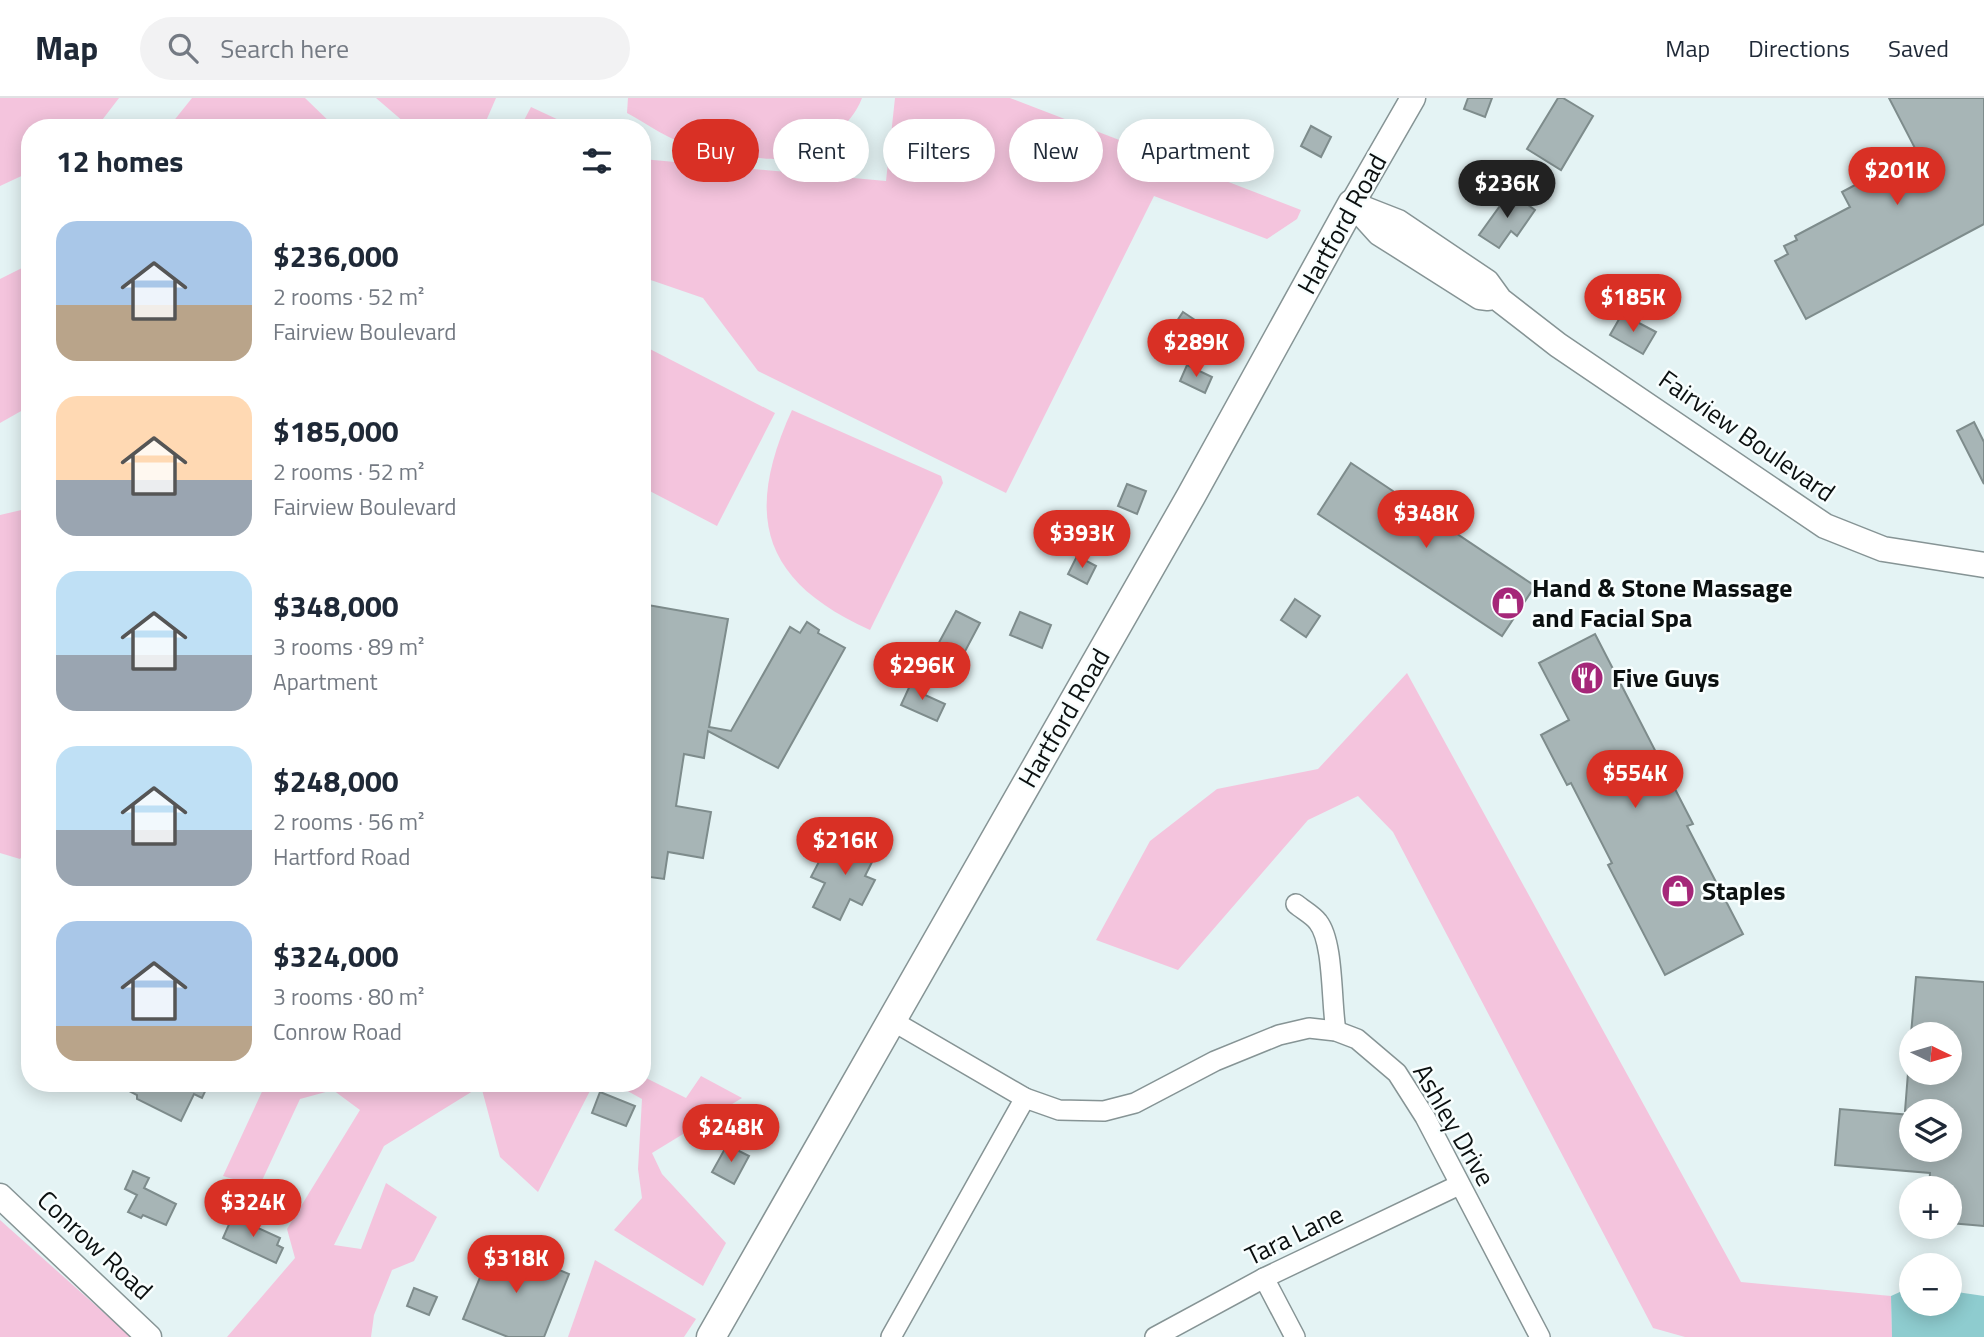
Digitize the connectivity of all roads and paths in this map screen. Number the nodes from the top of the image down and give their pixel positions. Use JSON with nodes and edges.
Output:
{"nodes":[{"id":1,"x":1413,"y":98,"type":"edge"},
{"id":2,"x":1352,"y":204,"type":"junction"},
{"id":3,"x":1984,"y":565,"type":"edge"},
{"id":4,"x":1296,"y":904,"type":"dead end"},
{"id":5,"x":891,"y":1020,"type":"junction"},
{"id":6,"x":1336,"y":1031,"type":"junction"},
{"id":7,"x":1025,"y":1098,"type":"junction"},
{"id":8,"x":1459,"y":1185,"type":"junction"},
{"id":9,"x":0,"y":1196,"type":"edge"},
{"id":10,"x":1264,"y":1278,"type":"junction"},
{"id":11,"x":149,"y":1337,"type":"edge"},
{"id":12,"x":711,"y":1337,"type":"edge"},
{"id":13,"x":891,"y":1337,"type":"edge"},
{"id":14,"x":1155,"y":1337,"type":"edge"},
{"id":15,"x":1295,"y":1337,"type":"edge"},
{"id":16,"x":1540,"y":1337,"type":"edge"}],
"edges":[{"from":1,"to":2,"type":"street","name":"Hartford Road"},
{"from":2,"to":3,"type":"street","name":"Fairview Boulevard"},
{"from":2,"to":5,"type":"main road","name":"Hartford Road"},
{"from":4,"to":6,"type":"street"},
{"from":5,"to":7,"type":"street","name":"Ashley Drive"},
{"from":5,"to":12,"type":"main road","name":"Hartford Road"},
{"from":6,"to":7,"type":"street","name":"Ashley Drive"},
{"from":6,"to":8,"type":"street","name":"Ashley Drive"},
{"from":7,"to":13,"type":"street"},
{"from":8,"to":10,"type":"street","name":"Tara Lane"},
{"from":8,"to":16,"type":"street","name":"Ashley Drive"},
{"from":9,"to":11,"type":"street","name":"Conrow Road"},
{"from":10,"to":14,"type":"street","name":"Tara Lane"},
{"from":10,"to":15,"type":"street"}]}
